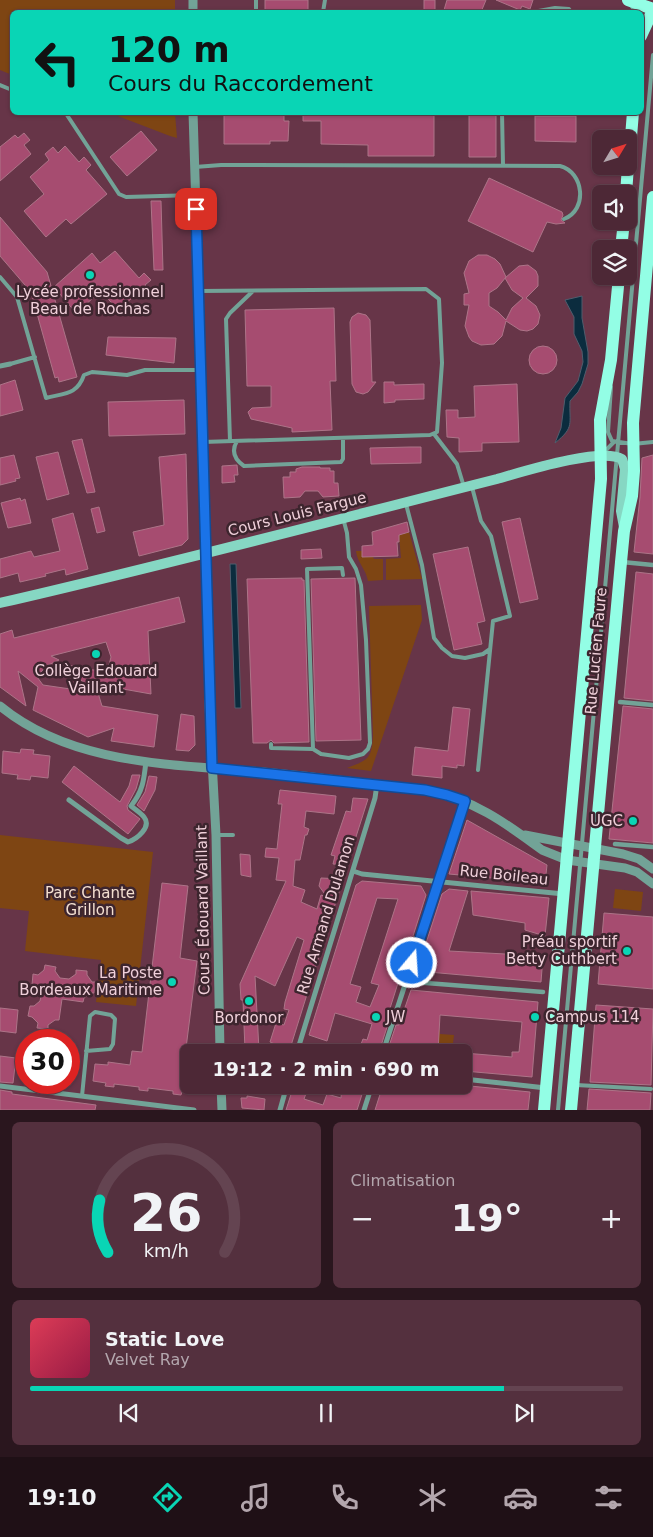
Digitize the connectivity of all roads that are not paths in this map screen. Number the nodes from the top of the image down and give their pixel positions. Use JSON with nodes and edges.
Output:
{"nodes":[{"id":1,"x":628,"y":0,"type":"edge"},
{"id":2,"x":544,"y":10,"type":"edge"},
{"id":3,"x":570,"y":10,"type":"edge"},
{"id":4,"x":653,"y":10,"type":"edge"},
{"id":5,"x":644,"y":30,"type":"edge"},
{"id":6,"x":653,"y":55,"type":"edge"},
{"id":7,"x":67,"y":115,"type":"edge"},
{"id":8,"x":193,"y":115,"type":"edge"},
{"id":9,"x":502,"y":115,"type":"edge"},
{"id":10,"x":633,"y":115,"type":"edge"},
{"id":11,"x":632,"y":130,"type":"edge"},
{"id":12,"x":503,"y":166,"type":"junction"},
{"id":13,"x":195,"y":167,"type":"junction"},
{"id":14,"x":195,"y":195,"type":"junction"},
{"id":15,"x":653,"y":197,"type":"edge"},
{"id":16,"x":564,"y":219,"type":"dead end"},
{"id":17,"x":0,"y":277,"type":"edge"},
{"id":18,"x":618,"y":285,"type":"edge"},
{"id":19,"x":198,"y":291,"type":"junction"},
{"id":20,"x":253,"y":291,"type":"junction"},
{"id":21,"x":35,"y":357,"type":"junction"},
{"id":22,"x":10,"y":364,"type":"joint"},
{"id":23,"x":0,"y":366,"type":"edge"},
{"id":24,"x":201,"y":370,"type":"junction"},
{"id":25,"x":609,"y":372,"type":"junction"},
{"id":26,"x":434,"y":434,"type":"junction"},
{"id":27,"x":343,"y":438,"type":"junction"},
{"id":28,"x":237,"y":440,"type":"junction"},
{"id":29,"x":230,"y":441,"type":"junction"},
{"id":30,"x":203,"y":442,"type":"junction"},
{"id":31,"x":616,"y":442,"type":"junction"},
{"id":32,"x":653,"y":442,"type":"edge"},
{"id":33,"x":633,"y":444,"type":"junction"},
{"id":34,"x":601,"y":456,"type":"junction"},
{"id":35,"x":617,"y":457,"type":"junction"},
{"id":36,"x":468,"y":486,"type":"junction"},
{"id":37,"x":406,"y":503,"type":"junction"},
{"id":38,"x":343,"y":518,"type":"junction"},
{"id":39,"x":624,"y":531,"type":"junction"},
{"id":40,"x":206,"y":552,"type":"junction"},
{"id":41,"x":621,"y":562,"type":"junction"},
{"id":42,"x":653,"y":565,"type":"edge"},
{"id":43,"x":343,"y":575,"type":"dead end"},
{"id":44,"x":0,"y":603,"type":"edge"},
{"id":45,"x":490,"y":648,"type":"junction"},
{"id":46,"x":620,"y":702,"type":"dead end"},
{"id":47,"x":653,"y":705,"type":"edge"},
{"id":48,"x":1,"y":710,"type":"edge"},
{"id":49,"x":271,"y":744,"type":"dead end"},
{"id":50,"x":313,"y":749,"type":"junction"},
{"id":51,"x":146,"y":761,"type":"junction"},
{"id":52,"x":212,"y":768,"type":"junction"},
{"id":53,"x":478,"y":770,"type":"dead end"},
{"id":54,"x":377,"y":784,"type":"junction"},
{"id":55,"x":69,"y":800,"type":"dead end"},
{"id":56,"x":465,"y":801,"type":"junction"},
{"id":57,"x":520,"y":834,"type":"junction"},
{"id":58,"x":216,"y":835,"type":"junction"},
{"id":59,"x":233,"y":835,"type":"dead end"},
{"id":60,"x":615,"y":844,"type":"dead end"},
{"id":61,"x":575,"y":845,"type":"junction"},
{"id":62,"x":653,"y":847,"type":"edge"},
{"id":63,"x":595,"y":849,"type":"junction"},
{"id":64,"x":574,"y":862,"type":"junction"},
{"id":65,"x":593,"y":865,"type":"junction"},
{"id":66,"x":653,"y":869,"type":"edge"},
{"id":67,"x":353,"y":871,"type":"junction"},
{"id":68,"x":439,"y":882,"type":"junction"},
{"id":69,"x":653,"y":884,"type":"edge"},
{"id":70,"x":564,"y":894,"type":"junction"},
{"id":71,"x":407,"y":980,"type":"junction"},
{"id":72,"x":543,"y":992,"type":"dead end"},
{"id":73,"x":220,"y":1044,"type":"edge"},
{"id":74,"x":299,"y":1044,"type":"edge"},
{"id":75,"x":386,"y":1044,"type":"edge"},
{"id":76,"x":86,"y":1051,"type":"junction"},
{"id":77,"x":472,"y":1080,"type":"edge"},
{"id":78,"x":574,"y":1085,"type":"junction"},
{"id":79,"x":0,"y":1086,"type":"edge"},
{"id":80,"x":547,"y":1088,"type":"junction"},
{"id":81,"x":651,"y":1089,"type":"dead end"},
{"id":82,"x":221,"y":1094,"type":"edge"},
{"id":83,"x":284,"y":1094,"type":"edge"},
{"id":84,"x":369,"y":1094,"type":"edge"},
{"id":85,"x":82,"y":1096,"type":"junction"},
{"id":86,"x":194,"y":1110,"type":"edge"},
{"id":87,"x":222,"y":1110,"type":"edge"},
{"id":88,"x":280,"y":1110,"type":"edge"},
{"id":89,"x":364,"y":1110,"type":"edge"},
{"id":90,"x":544,"y":1110,"type":"edge"},
{"id":91,"x":558,"y":1110,"type":"edge"},
{"id":92,"x":571,"y":1110,"type":"edge"}],
"edges":[{"from":1,"to":4,"type":"main road"},
{"from":2,"to":3,"type":"lane"},
{"from":4,"to":5,"type":"main road"},
{"from":6,"to":31,"type":"lane"},
{"from":7,"to":14,"type":"lane"},
{"from":8,"to":13,"type":"street","name":"Cours Édouard Vaillant"},
{"from":9,"to":12,"type":"lane"},
{"from":10,"to":11,"type":"main road"},
{"from":12,"to":13,"type":"lane"},
{"from":12,"to":16,"type":"lane"},
{"from":13,"to":14,"type":"street","name":"Cours Édouard Vaillant"},
{"from":14,"to":19,"type":"street","name":"Cours Édouard Vaillant"},
{"from":15,"to":33,"type":"main road","name":"Rue Lucien Faure"},
{"from":17,"to":21,"type":"lane"},
{"from":18,"to":25,"type":"main road","name":"Rue Lucien Faure"},
{"from":19,"to":20,"type":"lane"},
{"from":19,"to":24,"type":"street","name":"Cours Édouard Vaillant"},
{"from":20,"to":26,"type":"lane"},
{"from":20,"to":29,"type":"lane"},
{"from":21,"to":22,"type":"lane"},
{"from":21,"to":24,"type":"lane"},
{"from":22,"to":23,"type":"street"},
{"from":24,"to":30,"type":"street","name":"Cours Édouard Vaillant"},
{"from":25,"to":31,"type":"lane"},
{"from":25,"to":34,"type":"main road","name":"Rue Lucien Faure"},
{"from":26,"to":27,"type":"lane"},
{"from":26,"to":36,"type":"lane"},
{"from":27,"to":28,"type":"lane"},
{"from":27,"to":28,"type":"lane"},
{"from":28,"to":29,"type":"lane"},
{"from":29,"to":30,"type":"lane"},
{"from":30,"to":40,"type":"street","name":"Cours Édouard Vaillant"},
{"from":31,"to":33,"type":"lane"},
{"from":31,"to":34,"type":"lane"},
{"from":31,"to":35,"type":"lane"},
{"from":32,"to":33,"type":"lane"},
{"from":33,"to":39,"type":"main road","name":"Rue Lucien Faure"},
{"from":34,"to":35,"type":"main road","name":"Cours Louis Fargue"},
{"from":34,"to":36,"type":"main road","name":"Cours Louis Fargue"},
{"from":34,"to":61,"type":"main road","name":"Rue Lucien Faure"},
{"from":35,"to":39,"type":"main road"},
{"from":35,"to":61,"type":"lane"},
{"from":36,"to":37,"type":"main road","name":"Cours Louis Fargue"},
{"from":36,"to":45,"type":"lane"},
{"from":37,"to":38,"type":"main road","name":"Cours Louis Fargue"},
{"from":37,"to":45,"type":"lane"},
{"from":38,"to":40,"type":"main road","name":"Cours Louis Fargue"},
{"from":38,"to":50,"type":"lane"},
{"from":39,"to":41,"type":"main road","name":"Rue Lucien Faure"},
{"from":40,"to":44,"type":"main road","name":"Cours Louis Fargue"},
{"from":40,"to":52,"type":"street","name":"Cours Édouard Vaillant"},
{"from":41,"to":42,"type":"street"},
{"from":41,"to":63,"type":"main road","name":"Rue Lucien Faure"},
{"from":43,"to":50,"type":"lane"},
{"from":45,"to":53,"type":"lane"},
{"from":46,"to":47,"type":"street"},
{"from":48,"to":51,"type":"street"},
{"from":49,"to":50,"type":"lane"},
{"from":51,"to":52,"type":"street"},
{"from":51,"to":55,"type":"street"},
{"from":52,"to":54,"type":"street"},
{"from":52,"to":58,"type":"street","name":"Cours Édouard Vaillant"},
{"from":54,"to":56,"type":"street"},
{"from":54,"to":67,"type":"street","name":"Rue Armand Dulamon"},
{"from":56,"to":57,"type":"street"},
{"from":56,"to":68,"type":"street"},
{"from":57,"to":61,"type":"street"},
{"from":57,"to":64,"type":"street"},
{"from":58,"to":59,"type":"lane"},
{"from":58,"to":73,"type":"street","name":"Cours Édouard Vaillant"},
{"from":60,"to":62,"type":"street"},
{"from":61,"to":63,"type":"street"},
{"from":61,"to":64,"type":"main road","name":"Rue Lucien Faure"},
{"from":63,"to":65,"type":"main road","name":"Rue Lucien Faure"},
{"from":63,"to":66,"type":"street"},
{"from":64,"to":65,"type":"street"},
{"from":64,"to":70,"type":"main road","name":"Rue Lucien Faure"},
{"from":64,"to":91,"type":"lane"},
{"from":65,"to":69,"type":"street"},
{"from":65,"to":78,"type":"main road","name":"Rue Lucien Faure"},
{"from":67,"to":68,"type":"street","name":"Rue Boileau"},
{"from":67,"to":74,"type":"street","name":"Rue Armand Dulamon"},
{"from":68,"to":70,"type":"street","name":"Rue Boileau"},
{"from":68,"to":71,"type":"street"},
{"from":70,"to":80,"type":"main road","name":"Rue Lucien Faure"},
{"from":71,"to":72,"type":"street"},
{"from":71,"to":75,"type":"street"},
{"from":76,"to":76,"type":"lane"},
{"from":76,"to":85,"type":"lane"},
{"from":77,"to":80,"type":"street"},
{"from":78,"to":81,"type":"lane"},
{"from":78,"to":92,"type":"main road","name":"Rue Lucien Faure"},
{"from":79,"to":85,"type":"street"},
{"from":80,"to":90,"type":"main road","name":"Rue Lucien Faure"},
{"from":82,"to":87,"type":"street"},
{"from":83,"to":88,"type":"street"},
{"from":84,"to":89,"type":"street"},
{"from":85,"to":86,"type":"street"}]}
